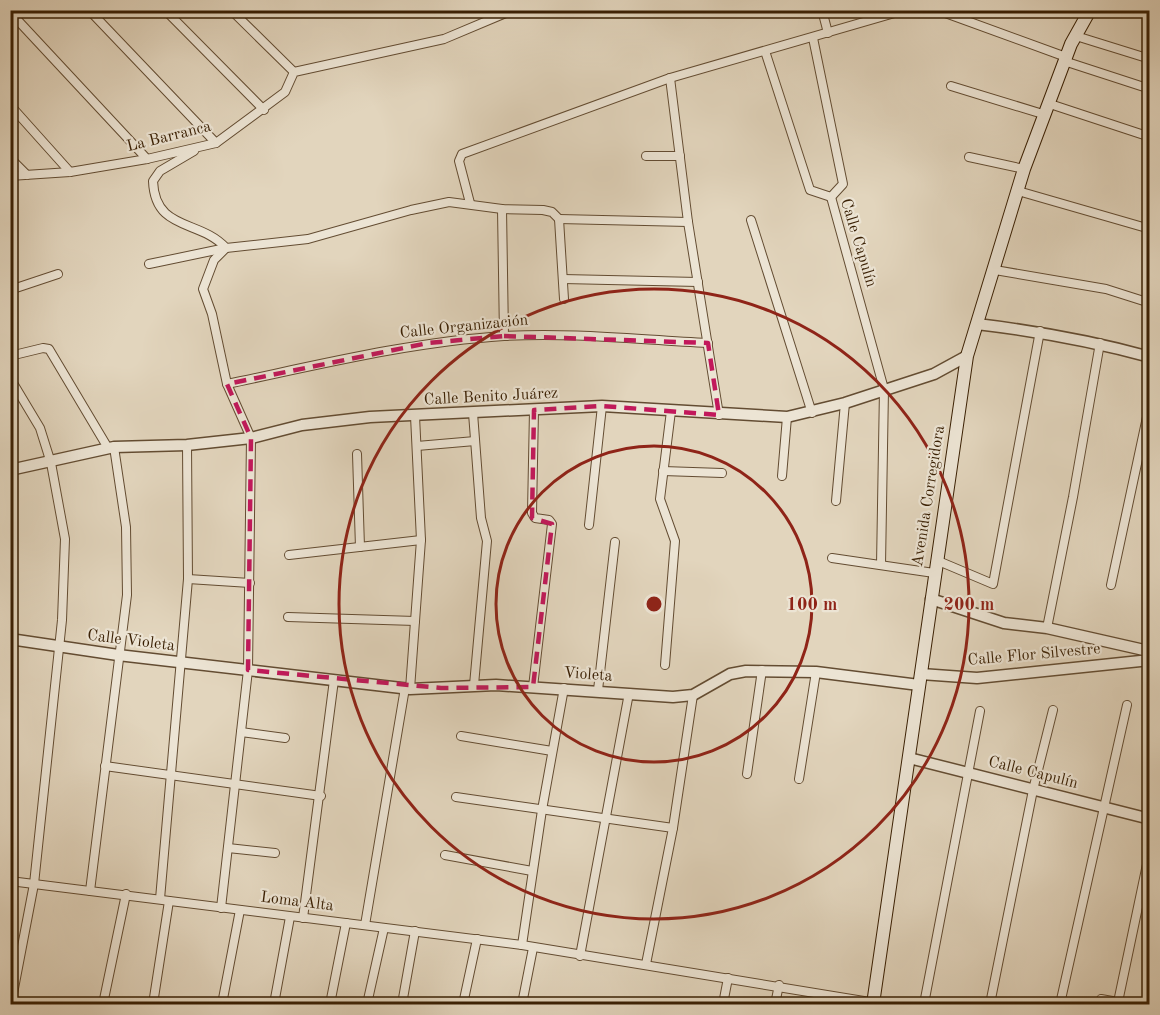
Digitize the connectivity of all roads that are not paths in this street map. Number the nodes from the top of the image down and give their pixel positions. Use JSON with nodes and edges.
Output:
{"nodes":[{"id":1,"x":89,"y":10,"type":"edge"},
{"id":2,"x":165,"y":10,"type":"edge"},
{"id":3,"x":231,"y":10,"type":"edge"},
{"id":4,"x":513,"y":10,"type":"edge"},
{"id":5,"x":822,"y":10,"type":"edge"},
{"id":6,"x":905,"y":10,"type":"edge"},
{"id":7,"x":937,"y":10,"type":"edge"},
{"id":8,"x":1090,"y":10,"type":"edge"},
{"id":9,"x":10,"y":12,"type":"edge"},
{"id":10,"x":828,"y":33,"type":"junction"},
{"id":11,"x":1076,"y":36,"type":"junction"},
{"id":12,"x":813,"y":38,"type":"junction"},
{"id":13,"x":765,"y":51,"type":"junction"},
{"id":14,"x":1065,"y":59,"type":"junction"},
{"id":15,"x":1149,"y":60,"type":"edge"},
{"id":16,"x":294,"y":72,"type":"junction"},
{"id":17,"x":670,"y":78,"type":"junction"},
{"id":18,"x":951,"y":86,"type":"dead end"},
{"id":19,"x":1149,"y":89,"type":"edge"},
{"id":20,"x":10,"y":105,"type":"edge"},
{"id":21,"x":264,"y":110,"type":"junction"},
{"id":22,"x":1048,"y":110,"type":"junction"},
{"id":23,"x":1149,"y":137,"type":"edge"},
{"id":24,"x":216,"y":143,"type":"junction"},
{"id":25,"x":203,"y":146,"type":"junction"},
{"id":26,"x":646,"y":156,"type":"dead end"},
{"id":27,"x":680,"y":156,"type":"junction"},
{"id":28,"x":969,"y":157,"type":"dead end"},
{"id":29,"x":10,"y":158,"type":"edge"},
{"id":30,"x":147,"y":159,"type":"junction"},
{"id":31,"x":1024,"y":169,"type":"junction"},
{"id":32,"x":70,"y":172,"type":"junction"},
{"id":33,"x":27,"y":175,"type":"junction"},
{"id":34,"x":10,"y":177,"type":"edge"},
{"id":35,"x":1018,"y":191,"type":"junction"},
{"id":36,"x":831,"y":197,"type":"junction"},
{"id":37,"x":470,"y":203,"type":"junction"},
{"id":38,"x":502,"y":209,"type":"junction"},
{"id":39,"x":559,"y":219,"type":"junction"},
{"id":40,"x":751,"y":220,"type":"dead end"},
{"id":41,"x":688,"y":222,"type":"junction"},
{"id":42,"x":1149,"y":229,"type":"edge"},
{"id":43,"x":226,"y":248,"type":"junction"},
{"id":44,"x":149,"y":264,"type":"dead end"},
{"id":45,"x":995,"y":270,"type":"junction"},
{"id":46,"x":58,"y":274,"type":"dead end"},
{"id":47,"x":563,"y":279,"type":"junction"},
{"id":48,"x":698,"y":282,"type":"junction"},
{"id":49,"x":10,"y":290,"type":"edge"},
{"id":50,"x":564,"y":298,"type":"dead end"},
{"id":51,"x":1149,"y":303,"type":"edge"},
{"id":52,"x":977,"y":324,"type":"junction"},
{"id":53,"x":1040,"y":331,"type":"junction"},
{"id":54,"x":504,"y":336,"type":"junction"},
{"id":55,"x":708,"y":343,"type":"junction"},
{"id":56,"x":1100,"y":343,"type":"junction"},
{"id":57,"x":10,"y":356,"type":"edge"},
{"id":58,"x":967,"y":356,"type":"junction"},
{"id":59,"x":1149,"y":357,"type":"edge"},
{"id":60,"x":10,"y":378,"type":"edge"},
{"id":61,"x":226,"y":384,"type":"junction"},
{"id":62,"x":884,"y":389,"type":"junction"},
{"id":63,"x":845,"y":403,"type":"junction"},
{"id":64,"x":1149,"y":403,"type":"edge"},
{"id":65,"x":602,"y":406,"type":"junction"},
{"id":66,"x":534,"y":410,"type":"junction"},
{"id":67,"x":671,"y":411,"type":"junction"},
{"id":68,"x":812,"y":412,"type":"junction"},
{"id":69,"x":473,"y":413,"type":"junction"},
{"id":70,"x":719,"y":415,"type":"junction"},
{"id":71,"x":415,"y":416,"type":"junction"},
{"id":72,"x":787,"y":417,"type":"junction"},
{"id":73,"x":251,"y":438,"type":"junction"},
{"id":74,"x":475,"y":441,"type":"junction"},
{"id":75,"x":187,"y":445,"type":"junction"},
{"id":76,"x":417,"y":446,"type":"junction"},
{"id":77,"x":111,"y":447,"type":"junction"},
{"id":78,"x":357,"y":454,"type":"dead end"},
{"id":79,"x":51,"y":463,"type":"junction"},
{"id":80,"x":10,"y":470,"type":"edge"},
{"id":81,"x":663,"y":471,"type":"junction"},
{"id":82,"x":723,"y":473,"type":"dead end"},
{"id":83,"x":782,"y":476,"type":"dead end"},
{"id":84,"x":836,"y":501,"type":"dead end"},
{"id":85,"x":589,"y":525,"type":"dead end"},
{"id":86,"x":421,"y":540,"type":"junction"},
{"id":87,"x":615,"y":542,"type":"dead end"},
{"id":88,"x":360,"y":547,"type":"junction"},
{"id":89,"x":289,"y":555,"type":"dead end"},
{"id":90,"x":832,"y":558,"type":"dead end"},
{"id":91,"x":936,"y":560,"type":"junction"},
{"id":92,"x":881,"y":565,"type":"junction"},
{"id":93,"x":934,"y":573,"type":"junction"},
{"id":94,"x":188,"y":579,"type":"junction"},
{"id":95,"x":250,"y":583,"type":"junction"},
{"id":96,"x":1112,"y":585,"type":"dead end"},
{"id":97,"x":931,"y":599,"type":"junction"},
{"id":98,"x":288,"y":617,"type":"dead end"},
{"id":99,"x":415,"y":621,"type":"junction"},
{"id":100,"x":1047,"y":628,"type":"junction"},
{"id":101,"x":10,"y":639,"type":"edge"},
{"id":102,"x":58,"y":646,"type":"junction"},
{"id":103,"x":1149,"y":654,"type":"edge"},
{"id":104,"x":118,"y":655,"type":"junction"},
{"id":105,"x":1149,"y":660,"type":"edge"},
{"id":106,"x":181,"y":663,"type":"junction"},
{"id":107,"x":665,"y":665,"type":"dead end"},
{"id":108,"x":248,"y":670,"type":"junction"},
{"id":109,"x":762,"y":670,"type":"junction"},
{"id":110,"x":816,"y":672,"type":"junction"},
{"id":111,"x":334,"y":680,"type":"junction"},
{"id":112,"x":920,"y":680,"type":"junction"},
{"id":113,"x":474,"y":685,"type":"junction"},
{"id":114,"x":533,"y":687,"type":"junction"},
{"id":115,"x":564,"y":688,"type":"junction"},
{"id":116,"x":407,"y":689,"type":"junction"},
{"id":117,"x":598,"y":690,"type":"junction"},
{"id":118,"x":629,"y":693,"type":"junction"},
{"id":119,"x":693,"y":695,"type":"junction"},
{"id":120,"x":1127,"y":705,"type":"dead end"},
{"id":121,"x":1053,"y":710,"type":"dead end"},
{"id":122,"x":980,"y":711,"type":"dead end"},
{"id":123,"x":241,"y":732,"type":"junction"},
{"id":124,"x":461,"y":736,"type":"dead end"},
{"id":125,"x":285,"y":738,"type":"dead end"},
{"id":126,"x":552,"y":751,"type":"junction"},
{"id":127,"x":909,"y":758,"type":"junction"},
{"id":128,"x":105,"y":766,"type":"junction"},
{"id":129,"x":967,"y":771,"type":"junction"},
{"id":130,"x":747,"y":774,"type":"dead end"},
{"id":131,"x":172,"y":775,"type":"junction"},
{"id":132,"x":799,"y":779,"type":"dead end"},
{"id":133,"x":235,"y":784,"type":"junction"},
{"id":134,"x":1033,"y":790,"type":"junction"},
{"id":135,"x":321,"y":796,"type":"junction"},
{"id":136,"x":456,"y":796,"type":"dead end"},
{"id":137,"x":1103,"y":806,"type":"junction"},
{"id":138,"x":542,"y":810,"type":"junction"},
{"id":139,"x":607,"y":818,"type":"junction"},
{"id":140,"x":1149,"y":819,"type":"edge"},
{"id":141,"x":673,"y":828,"type":"junction"},
{"id":142,"x":228,"y":848,"type":"junction"},
{"id":143,"x":1149,"y":850,"type":"edge"},
{"id":144,"x":275,"y":853,"type":"dead end"},
{"id":145,"x":445,"y":855,"type":"dead end"},
{"id":146,"x":532,"y":871,"type":"junction"},
{"id":147,"x":10,"y":881,"type":"edge"},
{"id":148,"x":34,"y":884,"type":"junction"},
{"id":149,"x":90,"y":891,"type":"junction"},
{"id":150,"x":126,"y":894,"type":"junction"},
{"id":151,"x":164,"y":900,"type":"junction"},
{"id":152,"x":222,"y":908,"type":"junction"},
{"id":153,"x":240,"y":910,"type":"junction"},
{"id":154,"x":291,"y":917,"type":"junction"},
{"id":155,"x":303,"y":918,"type":"junction"},
{"id":156,"x":346,"y":923,"type":"junction"},
{"id":157,"x":365,"y":925,"type":"junction"},
{"id":158,"x":384,"y":928,"type":"junction"},
{"id":159,"x":416,"y":931,"type":"junction"},
{"id":160,"x":477,"y":939,"type":"junction"},
{"id":161,"x":522,"y":945,"type":"junction"},
{"id":162,"x":533,"y":948,"type":"junction"},
{"id":163,"x":580,"y":956,"type":"junction"},
{"id":164,"x":646,"y":964,"type":"junction"},
{"id":165,"x":728,"y":978,"type":"junction"},
{"id":166,"x":778,"y":985,"type":"junction"},
{"id":167,"x":1101,"y":999,"type":"dead end"},
{"id":168,"x":1118,"y":1002,"type":"junction"},
{"id":169,"x":876,"y":1004,"type":"edge"},
{"id":170,"x":11,"y":1005,"type":"edge"},
{"id":171,"x":103,"y":1005,"type":"edge"},
{"id":172,"x":153,"y":1005,"type":"edge"},
{"id":173,"x":222,"y":1005,"type":"edge"},
{"id":174,"x":274,"y":1005,"type":"edge"},
{"id":175,"x":330,"y":1005,"type":"edge"},
{"id":176,"x":367,"y":1005,"type":"edge"},
{"id":177,"x":402,"y":1005,"type":"edge"},
{"id":178,"x":463,"y":1005,"type":"edge"},
{"id":179,"x":522,"y":1005,"type":"edge"},
{"id":180,"x":723,"y":1005,"type":"edge"},
{"id":181,"x":775,"y":1005,"type":"edge"},
{"id":182,"x":924,"y":1005,"type":"edge"},
{"id":183,"x":990,"y":1005,"type":"edge"},
{"id":184,"x":1060,"y":1005,"type":"edge"},
{"id":185,"x":1129,"y":1005,"type":"edge"}],
"edges":[{"from":1,"to":24,"type":"street"},
{"from":2,"to":21,"type":"street"},
{"from":3,"to":16,"type":"street"},
{"from":4,"to":16,"type":"street"},
{"from":5,"to":10,"type":"street"},
{"from":6,"to":10,"type":"street"},
{"from":7,"to":14,"type":"street"},
{"from":8,"to":11,"type":"main road","name":"Avenida Corregidora"},
{"from":9,"to":30,"type":"street"},
{"from":10,"to":12,"type":"street"},
{"from":11,"to":14,"type":"main road","name":"Avenida Corregidora"},
{"from":11,"to":15,"type":"street"},
{"from":12,"to":13,"type":"street"},
{"from":12,"to":36,"type":"street"},
{"from":13,"to":17,"type":"street"},
{"from":13,"to":36,"type":"street","name":"Calle Capulín"},
{"from":14,"to":19,"type":"street"},
{"from":14,"to":22,"type":"main road","name":"Avenida Corregidora"},
{"from":16,"to":21,"type":"street","name":"La Barranca"},
{"from":17,"to":27,"type":"street"},
{"from":17,"to":37,"type":"street"},
{"from":18,"to":22,"type":"street"},
{"from":20,"to":32,"type":"street"},
{"from":21,"to":24,"type":"street","name":"La Barranca"},
{"from":22,"to":23,"type":"street"},
{"from":22,"to":31,"type":"main road","name":"Avenida Corregidora"},
{"from":24,"to":25,"type":"street","name":"La Barranca"},
{"from":25,"to":30,"type":"street","name":"La Barranca"},
{"from":25,"to":43,"type":"street"},
{"from":26,"to":27,"type":"street"},
{"from":27,"to":41,"type":"street"},
{"from":28,"to":31,"type":"street"},
{"from":29,"to":33,"type":"street"},
{"from":30,"to":32,"type":"street","name":"La Barranca"},
{"from":31,"to":35,"type":"main road","name":"Avenida Corregidora"},
{"from":32,"to":33,"type":"street","name":"La Barranca"},
{"from":33,"to":34,"type":"street","name":"La Barranca"},
{"from":35,"to":42,"type":"street"},
{"from":35,"to":45,"type":"main road","name":"Avenida Corregidora"},
{"from":36,"to":62,"type":"street","name":"Calle Capulín"},
{"from":37,"to":38,"type":"street"},
{"from":37,"to":43,"type":"street"},
{"from":38,"to":39,"type":"street"},
{"from":38,"to":54,"type":"street"},
{"from":39,"to":41,"type":"street"},
{"from":39,"to":47,"type":"street"},
{"from":40,"to":68,"type":"street"},
{"from":41,"to":48,"type":"street"},
{"from":43,"to":44,"type":"street"},
{"from":43,"to":61,"type":"street"},
{"from":45,"to":51,"type":"street"},
{"from":45,"to":52,"type":"main road","name":"Avenida Corregidora"},
{"from":46,"to":49,"type":"street"},
{"from":47,"to":48,"type":"street"},
{"from":47,"to":50,"type":"street"},
{"from":48,"to":55,"type":"street"},
{"from":52,"to":53,"type":"street"},
{"from":52,"to":58,"type":"main road","name":"Avenida Corregidora"},
{"from":53,"to":56,"type":"street"},
{"from":53,"to":91,"type":"street"},
{"from":54,"to":55,"type":"street","name":"Calle Organización"},
{"from":54,"to":61,"type":"street","name":"Calle Organización"},
{"from":55,"to":70,"type":"street"},
{"from":56,"to":59,"type":"street"},
{"from":56,"to":100,"type":"street"},
{"from":57,"to":77,"type":"street"},
{"from":58,"to":62,"type":"street","name":"Calle Benito Juárez"},
{"from":58,"to":91,"type":"main road","name":"Avenida Corregidora"},
{"from":60,"to":79,"type":"street"},
{"from":61,"to":73,"type":"street"},
{"from":62,"to":63,"type":"street","name":"Calle Benito Juárez"},
{"from":62,"to":92,"type":"street","name":"Calle Capulín"},
{"from":63,"to":68,"type":"street","name":"Calle Benito Juárez"},
{"from":63,"to":84,"type":"street"},
{"from":64,"to":96,"type":"street"},
{"from":65,"to":66,"type":"street","name":"Calle Benito Juárez"},
{"from":65,"to":67,"type":"street","name":"Calle Benito Juárez"},
{"from":65,"to":85,"type":"street"},
{"from":66,"to":69,"type":"street","name":"Calle Benito Juárez"},
{"from":66,"to":114,"type":"street"},
{"from":67,"to":70,"type":"street","name":"Calle Benito Juárez"},
{"from":67,"to":81,"type":"street"},
{"from":68,"to":72,"type":"street","name":"Calle Benito Juárez"},
{"from":69,"to":71,"type":"street","name":"Calle Benito Juárez"},
{"from":69,"to":74,"type":"street"},
{"from":70,"to":72,"type":"street","name":"Calle Benito Juárez"},
{"from":71,"to":73,"type":"street","name":"Calle Benito Juárez"},
{"from":71,"to":76,"type":"street"},
{"from":72,"to":83,"type":"street"},
{"from":73,"to":75,"type":"street","name":"Calle Benito Juárez"},
{"from":73,"to":95,"type":"street"},
{"from":74,"to":76,"type":"street"},
{"from":74,"to":113,"type":"street"},
{"from":75,"to":77,"type":"street","name":"Calle Benito Juárez"},
{"from":75,"to":94,"type":"street"},
{"from":76,"to":86,"type":"street"},
{"from":77,"to":79,"type":"street","name":"Calle Benito Juárez"},
{"from":77,"to":104,"type":"street"},
{"from":78,"to":88,"type":"street"},
{"from":79,"to":80,"type":"street","name":"Calle Benito Juárez"},
{"from":79,"to":102,"type":"street"},
{"from":81,"to":82,"type":"street"},
{"from":81,"to":107,"type":"street"},
{"from":86,"to":88,"type":"street"},
{"from":86,"to":99,"type":"street"},
{"from":87,"to":117,"type":"street"},
{"from":88,"to":89,"type":"street"},
{"from":90,"to":92,"type":"street"},
{"from":91,"to":93,"type":"main road","name":"Avenida Corregidora"},
{"from":92,"to":93,"type":"street"},
{"from":93,"to":97,"type":"main road","name":"Avenida Corregidora"},
{"from":94,"to":95,"type":"street"},
{"from":94,"to":106,"type":"street"},
{"from":95,"to":108,"type":"street"},
{"from":97,"to":100,"type":"street"},
{"from":97,"to":112,"type":"main road","name":"Avenida Corregidora"},
{"from":98,"to":99,"type":"street"},
{"from":99,"to":116,"type":"street"},
{"from":100,"to":103,"type":"street"},
{"from":101,"to":102,"type":"street","name":"Calle Violeta"},
{"from":102,"to":104,"type":"street","name":"Calle Violeta"},
{"from":102,"to":148,"type":"street"},
{"from":104,"to":106,"type":"street","name":"Calle Violeta"},
{"from":104,"to":128,"type":"street"},
{"from":105,"to":112,"type":"street","name":"Calle Flor Silvestre"},
{"from":106,"to":108,"type":"street","name":"Calle Violeta"},
{"from":106,"to":131,"type":"street"},
{"from":108,"to":111,"type":"street","name":"Violeta"},
{"from":108,"to":123,"type":"street"},
{"from":109,"to":110,"type":"street","name":"Violeta"},
{"from":109,"to":119,"type":"street","name":"Violeta"},
{"from":109,"to":130,"type":"street"},
{"from":110,"to":112,"type":"street","name":"Violeta"},
{"from":110,"to":132,"type":"street"},
{"from":111,"to":116,"type":"street","name":"Violeta"},
{"from":111,"to":135,"type":"street"},
{"from":112,"to":127,"type":"main road","name":"Avenida Corregidora"},
{"from":113,"to":114,"type":"street","name":"Violeta"},
{"from":113,"to":116,"type":"street","name":"Violeta"},
{"from":114,"to":115,"type":"street","name":"Violeta"},
{"from":115,"to":117,"type":"street","name":"Violeta"},
{"from":115,"to":126,"type":"street"},
{"from":116,"to":157,"type":"street"},
{"from":117,"to":118,"type":"street","name":"Violeta"},
{"from":118,"to":119,"type":"street","name":"Violeta"},
{"from":118,"to":139,"type":"street"},
{"from":119,"to":141,"type":"street"},
{"from":120,"to":137,"type":"street"},
{"from":121,"to":134,"type":"street"},
{"from":122,"to":129,"type":"street"},
{"from":123,"to":125,"type":"street"},
{"from":123,"to":133,"type":"street"},
{"from":124,"to":126,"type":"street"},
{"from":126,"to":138,"type":"street"},
{"from":127,"to":129,"type":"street","name":"Calle Capulín"},
{"from":127,"to":169,"type":"main road","name":"Avenida Corregidora"},
{"from":128,"to":131,"type":"street"},
{"from":128,"to":149,"type":"street"},
{"from":129,"to":134,"type":"street","name":"Calle Capulín"},
{"from":129,"to":182,"type":"street"},
{"from":131,"to":133,"type":"street"},
{"from":131,"to":151,"type":"street"},
{"from":133,"to":135,"type":"street"},
{"from":133,"to":142,"type":"street"},
{"from":134,"to":137,"type":"street","name":"Calle Capulín"},
{"from":134,"to":183,"type":"street"},
{"from":135,"to":155,"type":"street"},
{"from":136,"to":138,"type":"street"},
{"from":137,"to":140,"type":"street","name":"Calle Capulín"},
{"from":137,"to":184,"type":"street"},
{"from":138,"to":139,"type":"street"},
{"from":138,"to":146,"type":"street"},
{"from":139,"to":141,"type":"street"},
{"from":139,"to":163,"type":"street"},
{"from":141,"to":164,"type":"street"},
{"from":142,"to":144,"type":"street"},
{"from":142,"to":152,"type":"street"},
{"from":143,"to":168,"type":"street"},
{"from":145,"to":146,"type":"street"},
{"from":146,"to":161,"type":"street"},
{"from":147,"to":148,"type":"street","name":"Loma Alta"},
{"from":148,"to":149,"type":"street","name":"Loma Alta"},
{"from":148,"to":170,"type":"street"},
{"from":149,"to":150,"type":"street","name":"Loma Alta"},
{"from":150,"to":151,"type":"street","name":"Loma Alta"},
{"from":150,"to":171,"type":"street"},
{"from":151,"to":152,"type":"street","name":"Loma Alta"},
{"from":151,"to":172,"type":"street"},
{"from":152,"to":153,"type":"street","name":"Loma Alta"},
{"from":153,"to":154,"type":"street","name":"Loma Alta"},
{"from":153,"to":173,"type":"street"},
{"from":154,"to":155,"type":"street","name":"Loma Alta"},
{"from":154,"to":174,"type":"street"},
{"from":155,"to":156,"type":"street","name":"Loma Alta"},
{"from":156,"to":157,"type":"street","name":"Loma Alta"},
{"from":156,"to":175,"type":"street"},
{"from":157,"to":158,"type":"street","name":"Loma Alta"},
{"from":158,"to":159,"type":"street","name":"Loma Alta"},
{"from":158,"to":176,"type":"street"},
{"from":159,"to":160,"type":"street","name":"Loma Alta"},
{"from":159,"to":177,"type":"street"},
{"from":160,"to":161,"type":"street","name":"Loma Alta"},
{"from":160,"to":178,"type":"street"},
{"from":161,"to":162,"type":"street","name":"Loma Alta"},
{"from":162,"to":163,"type":"street","name":"Loma Alta"},
{"from":162,"to":179,"type":"street"},
{"from":163,"to":164,"type":"street","name":"Loma Alta"},
{"from":164,"to":165,"type":"street","name":"Loma Alta"},
{"from":165,"to":166,"type":"street","name":"Loma Alta"},
{"from":165,"to":180,"type":"street"},
{"from":166,"to":169,"type":"street","name":"Loma Alta"},
{"from":166,"to":181,"type":"street"},
{"from":167,"to":168,"type":"street"},
{"from":168,"to":185,"type":"street"}]}
